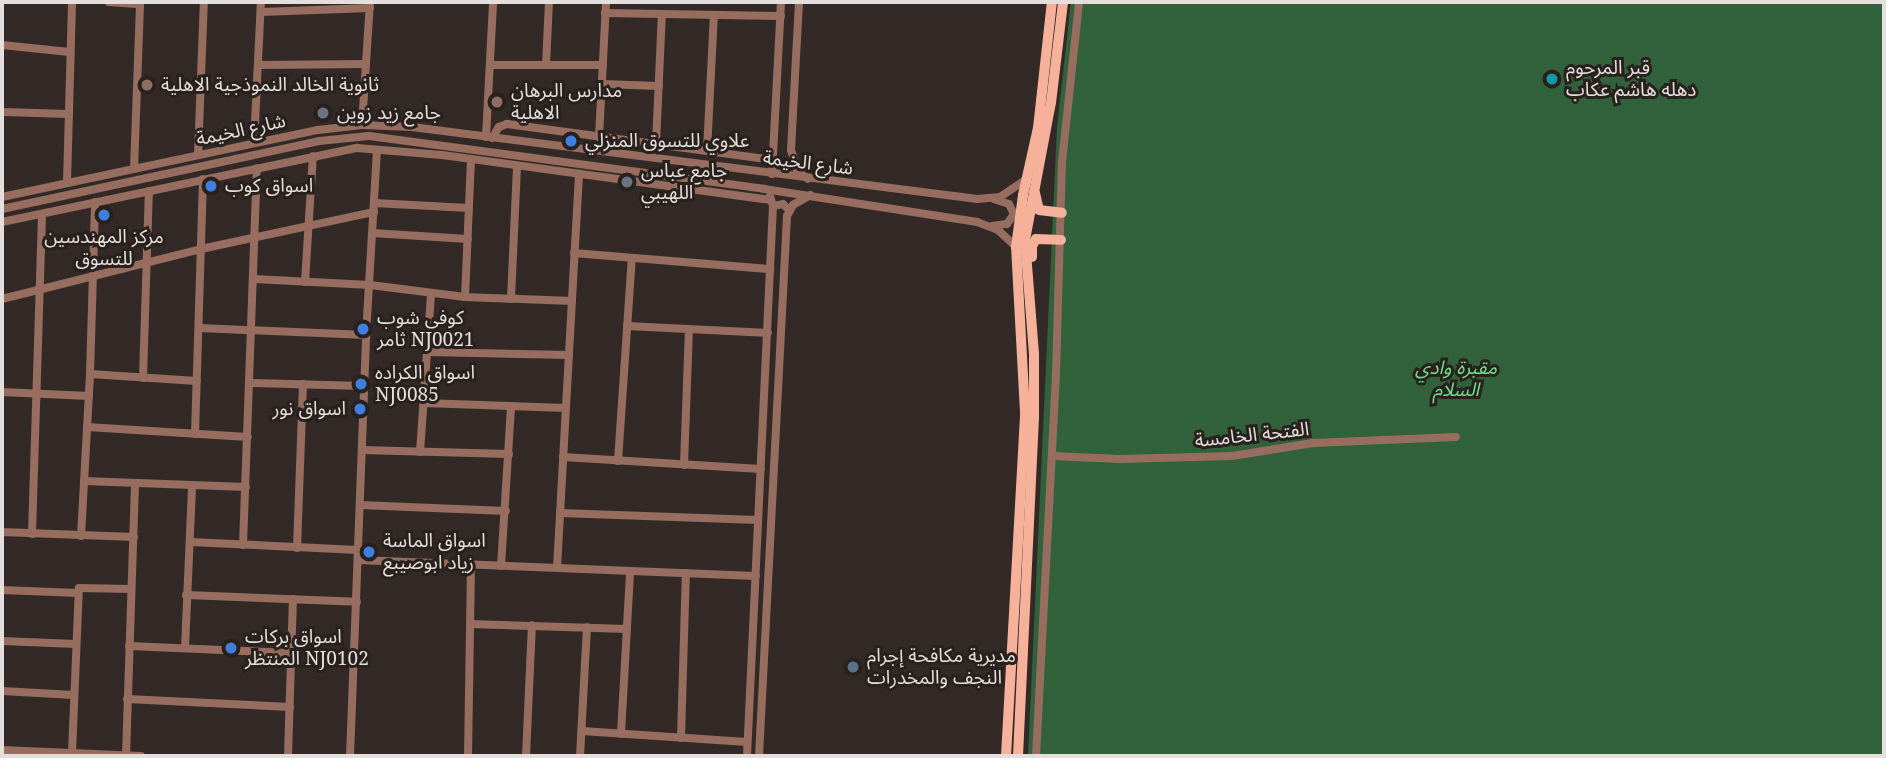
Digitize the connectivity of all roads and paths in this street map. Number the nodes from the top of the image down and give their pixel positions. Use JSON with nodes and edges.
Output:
{"nodes":[{"id":1,"x":72,"y":2,"type":"edge"},
{"id":2,"x":109,"y":2,"type":"edge"},
{"id":3,"x":204,"y":2,"type":"edge"},
{"id":4,"x":261,"y":2,"type":"edge"},
{"id":5,"x":493,"y":2,"type":"edge"},
{"id":6,"x":549,"y":2,"type":"edge"},
{"id":7,"x":606,"y":2,"type":"edge"},
{"id":8,"x":781,"y":2,"type":"edge"},
{"id":9,"x":799,"y":2,"type":"edge"},
{"id":10,"x":1052,"y":2,"type":"edge"},
{"id":11,"x":1063,"y":2,"type":"edge"},
{"id":12,"x":1079,"y":2,"type":"edge"},
{"id":13,"x":140,"y":3,"type":"edge"},
{"id":14,"x":370,"y":5,"type":"edge"},
{"id":15,"x":315,"y":6,"type":"edge"},
{"id":16,"x":261,"y":12,"type":"junction"},
{"id":17,"x":605,"y":13,"type":"junction"},
{"id":18,"x":662,"y":14,"type":"junction"},
{"id":19,"x":714,"y":15,"type":"junction"},
{"id":20,"x":780,"y":16,"type":"junction"},
{"id":21,"x":2,"y":45,"type":"edge"},
{"id":22,"x":70,"y":52,"type":"junction"},
{"id":23,"x":1051,"y":59,"type":"junction"},
{"id":24,"x":366,"y":64,"type":"junction"},
{"id":25,"x":258,"y":65,"type":"junction"},
{"id":26,"x":490,"y":65,"type":"junction"},
{"id":27,"x":546,"y":65,"type":"junction"},
{"id":28,"x":603,"y":65,"type":"junction"},
{"id":29,"x":602,"y":84,"type":"junction"},
{"id":30,"x":659,"y":86,"type":"junction"},
{"id":31,"x":2,"y":112,"type":"edge"},
{"id":32,"x":69,"y":114,"type":"junction"},
{"id":33,"x":362,"y":125,"type":"junction"},
{"id":34,"x":489,"y":137,"type":"junction"},
{"id":35,"x":599,"y":137,"type":"junction"},
{"id":36,"x":774,"y":138,"type":"junction"},
{"id":37,"x":792,"y":139,"type":"junction"},
{"id":38,"x":514,"y":141,"type":"junction"},
{"id":39,"x":254,"y":143,"type":"junction"},
{"id":40,"x":645,"y":143,"type":"junction"},
{"id":41,"x":444,"y":144,"type":"junction"},
{"id":42,"x":656,"y":144,"type":"junction"},
{"id":43,"x":564,"y":147,"type":"junction"},
{"id":44,"x":377,"y":149,"type":"junction"},
{"id":45,"x":707,"y":151,"type":"junction"},
{"id":46,"x":505,"y":153,"type":"junction"},
{"id":47,"x":198,"y":155,"type":"junction"},
{"id":48,"x":442,"y":155,"type":"junction"},
{"id":49,"x":313,"y":156,"type":"junction"},
{"id":50,"x":643,"y":158,"type":"junction"},
{"id":51,"x":471,"y":160,"type":"junction"},
{"id":52,"x":773,"y":160,"type":"junction"},
{"id":53,"x":565,"y":161,"type":"junction"},
{"id":54,"x":517,"y":166,"type":"junction"},
{"id":55,"x":257,"y":167,"type":"junction"},
{"id":56,"x":134,"y":169,"type":"junction"},
{"id":57,"x":579,"y":174,"type":"junction"},
{"id":58,"x":772,"y":174,"type":"junction"},
{"id":59,"x":203,"y":179,"type":"junction"},
{"id":60,"x":808,"y":179,"type":"junction"},
{"id":61,"x":1030,"y":180,"type":"junction"},
{"id":62,"x":67,"y":183,"type":"junction"},
{"id":63,"x":53,"y":186,"type":"junction"},
{"id":64,"x":764,"y":189,"type":"junction"},
{"id":65,"x":149,"y":191,"type":"junction"},
{"id":66,"x":810,"y":195,"type":"junction"},
{"id":67,"x":2,"y":197,"type":"edge"},
{"id":68,"x":992,"y":199,"type":"junction"},
{"id":69,"x":35,"y":201,"type":"junction"},
{"id":70,"x":95,"y":202,"type":"junction"},
{"id":71,"x":772,"y":203,"type":"junction"},
{"id":72,"x":2,"y":207,"type":"edge"},
{"id":73,"x":374,"y":207,"type":"junction"},
{"id":74,"x":469,"y":208,"type":"junction"},
{"id":75,"x":789,"y":210,"type":"junction"},
{"id":76,"x":1062,"y":213,"type":"junction"},
{"id":77,"x":42,"y":214,"type":"junction"},
{"id":78,"x":2,"y":222,"type":"edge"},
{"id":79,"x":307,"y":225,"type":"junction"},
{"id":80,"x":992,"y":226,"type":"junction"},
{"id":81,"x":372,"y":233,"type":"junction"},
{"id":82,"x":255,"y":237,"type":"junction"},
{"id":83,"x":468,"y":239,"type":"junction"},
{"id":84,"x":1061,"y":240,"type":"junction"},
{"id":85,"x":1016,"y":247,"type":"junction"},
{"id":86,"x":201,"y":249,"type":"junction"},
{"id":87,"x":574,"y":253,"type":"junction"},
{"id":88,"x":632,"y":258,"type":"junction"},
{"id":89,"x":147,"y":264,"type":"junction"},
{"id":90,"x":770,"y":269,"type":"junction"},
{"id":91,"x":93,"y":277,"type":"junction"},
{"id":92,"x":1028,"y":277,"type":"junction"},
{"id":93,"x":253,"y":279,"type":"junction"},
{"id":94,"x":306,"y":282,"type":"junction"},
{"id":95,"x":370,"y":285,"type":"junction"},
{"id":96,"x":38,"y":292,"type":"junction"},
{"id":97,"x":431,"y":294,"type":"junction"},
{"id":98,"x":465,"y":297,"type":"junction"},
{"id":99,"x":2,"y":299,"type":"edge"},
{"id":100,"x":511,"y":299,"type":"junction"},
{"id":101,"x":572,"y":301,"type":"junction"},
{"id":102,"x":627,"y":326,"type":"junction"},
{"id":103,"x":199,"y":328,"type":"junction"},
{"id":104,"x":689,"y":329,"type":"junction"},
{"id":105,"x":251,"y":330,"type":"junction"},
{"id":106,"x":768,"y":333,"type":"junction"},
{"id":107,"x":366,"y":335,"type":"junction"},
{"id":108,"x":427,"y":352,"type":"junction"},
{"id":109,"x":569,"y":355,"type":"junction"},
{"id":110,"x":90,"y":374,"type":"junction"},
{"id":111,"x":143,"y":378,"type":"junction"},
{"id":112,"x":197,"y":381,"type":"junction"},
{"id":113,"x":250,"y":383,"type":"junction"},
{"id":114,"x":303,"y":384,"type":"junction"},
{"id":115,"x":364,"y":386,"type":"junction"},
{"id":116,"x":2,"y":392,"type":"edge"},
{"id":117,"x":36,"y":393,"type":"junction"},
{"id":118,"x":89,"y":396,"type":"junction"},
{"id":119,"x":423,"y":403,"type":"junction"},
{"id":120,"x":512,"y":406,"type":"junction"},
{"id":121,"x":566,"y":408,"type":"junction"},
{"id":122,"x":87,"y":427,"type":"junction"},
{"id":123,"x":195,"y":434,"type":"junction"},
{"id":124,"x":248,"y":437,"type":"junction"},
{"id":125,"x":1456,"y":437,"type":"dead end"},
{"id":126,"x":362,"y":450,"type":"junction"},
{"id":127,"x":420,"y":452,"type":"junction"},
{"id":128,"x":509,"y":454,"type":"junction"},
{"id":129,"x":1052,"y":456,"type":"junction"},
{"id":130,"x":563,"y":457,"type":"junction"},
{"id":131,"x":618,"y":461,"type":"junction"},
{"id":132,"x":684,"y":465,"type":"junction"},
{"id":133,"x":761,"y":470,"type":"junction"},
{"id":134,"x":84,"y":481,"type":"junction"},
{"id":135,"x":135,"y":485,"type":"junction"},
{"id":136,"x":192,"y":486,"type":"junction"},
{"id":137,"x":246,"y":487,"type":"junction"},
{"id":138,"x":360,"y":505,"type":"junction"},
{"id":139,"x":506,"y":511,"type":"junction"},
{"id":140,"x":560,"y":513,"type":"junction"},
{"id":141,"x":758,"y":520,"type":"junction"},
{"id":142,"x":2,"y":532,"type":"edge"},
{"id":143,"x":32,"y":534,"type":"junction"},
{"id":144,"x":81,"y":536,"type":"junction"},
{"id":145,"x":134,"y":537,"type":"junction"},
{"id":146,"x":190,"y":542,"type":"junction"},
{"id":147,"x":243,"y":545,"type":"junction"},
{"id":148,"x":297,"y":548,"type":"junction"},
{"id":149,"x":358,"y":550,"type":"junction"},
{"id":150,"x":358,"y":560,"type":"junction"},
{"id":151,"x":471,"y":565,"type":"junction"},
{"id":152,"x":501,"y":566,"type":"junction"},
{"id":153,"x":557,"y":568,"type":"junction"},
{"id":154,"x":630,"y":571,"type":"junction"},
{"id":155,"x":685,"y":573,"type":"junction"},
{"id":156,"x":756,"y":576,"type":"junction"},
{"id":157,"x":131,"y":589,"type":"junction"},
{"id":158,"x":2,"y":590,"type":"edge"},
{"id":159,"x":78,"y":593,"type":"junction"},
{"id":160,"x":186,"y":595,"type":"junction"},
{"id":161,"x":293,"y":599,"type":"junction"},
{"id":162,"x":356,"y":602,"type":"junction"},
{"id":163,"x":470,"y":624,"type":"junction"},
{"id":164,"x":532,"y":625,"type":"junction"},
{"id":165,"x":587,"y":627,"type":"junction"},
{"id":166,"x":627,"y":629,"type":"junction"},
{"id":167,"x":2,"y":641,"type":"edge"},
{"id":168,"x":76,"y":644,"type":"junction"},
{"id":169,"x":129,"y":646,"type":"junction"},
{"id":170,"x":185,"y":648,"type":"junction"},
{"id":171,"x":291,"y":653,"type":"junction"},
{"id":172,"x":2,"y":691,"type":"edge"},
{"id":173,"x":74,"y":695,"type":"junction"},
{"id":174,"x":127,"y":699,"type":"junction"},
{"id":175,"x":290,"y":707,"type":"junction"},
{"id":176,"x":761,"y":719,"type":"junction"},
{"id":177,"x":749,"y":720,"type":"junction"},
{"id":178,"x":582,"y":731,"type":"junction"},
{"id":179,"x":621,"y":734,"type":"junction"},
{"id":180,"x":681,"y":738,"type":"junction"},
{"id":181,"x":747,"y":742,"type":"junction"},
{"id":182,"x":4,"y":752,"type":"edge"},
{"id":183,"x":72,"y":753,"type":"junction"},
{"id":184,"x":107,"y":755,"type":"edge"},
{"id":185,"x":126,"y":756,"type":"edge"},
{"id":186,"x":141,"y":756,"type":"edge"},
{"id":187,"x":288,"y":756,"type":"edge"},
{"id":188,"x":349,"y":756,"type":"edge"},
{"id":189,"x":468,"y":756,"type":"edge"},
{"id":190,"x":526,"y":756,"type":"edge"},
{"id":191,"x":580,"y":756,"type":"edge"},
{"id":192,"x":747,"y":756,"type":"edge"},
{"id":193,"x":758,"y":756,"type":"edge"},
{"id":194,"x":1006,"y":756,"type":"edge"},
{"id":195,"x":1018,"y":756,"type":"edge"},
{"id":196,"x":1036,"y":756,"type":"edge"}],
"edges":[{"from":1,"to":22,"type":"street"},
{"from":2,"to":13,"type":"street"},
{"from":3,"to":47,"type":"street"},
{"from":4,"to":16,"type":"street"},
{"from":5,"to":26,"type":"street"},
{"from":6,"to":27,"type":"street"},
{"from":7,"to":17,"type":"street"},
{"from":8,"to":20,"type":"street"},
{"from":9,"to":37,"type":"street"},
{"from":10,"to":23,"type":"main road"},
{"from":11,"to":23,"type":"main road"},
{"from":12,"to":76,"type":"street"},
{"from":13,"to":56,"type":"street"},
{"from":14,"to":15,"type":"street"},
{"from":14,"to":24,"type":"street"},
{"from":15,"to":16,"type":"street"},
{"from":16,"to":25,"type":"street"},
{"from":17,"to":18,"type":"street"},
{"from":17,"to":28,"type":"street"},
{"from":18,"to":19,"type":"street"},
{"from":18,"to":30,"type":"street"},
{"from":19,"to":20,"type":"street"},
{"from":19,"to":45,"type":"street"},
{"from":20,"to":36,"type":"street"},
{"from":21,"to":22,"type":"street"},
{"from":22,"to":32,"type":"street"},
{"from":23,"to":61,"type":"main road"},
{"from":24,"to":25,"type":"street"},
{"from":24,"to":33,"type":"street"},
{"from":25,"to":39,"type":"street"},
{"from":26,"to":27,"type":"street"},
{"from":26,"to":34,"type":"street"},
{"from":27,"to":28,"type":"street"},
{"from":28,"to":29,"type":"street"},
{"from":29,"to":30,"type":"street"},
{"from":29,"to":35,"type":"street"},
{"from":30,"to":42,"type":"street"},
{"from":31,"to":32,"type":"street"},
{"from":32,"to":62,"type":"street"},
{"from":33,"to":34,"type":"street","name":"شارع الخيمة"},
{"from":33,"to":39,"type":"street","name":"شارع الخيمة"},
{"from":34,"to":35,"type":"street"},
{"from":34,"to":38,"type":"street","name":"شارع الخيمة"},
{"from":35,"to":40,"type":"street"},
{"from":36,"to":37,"type":"street"},
{"from":36,"to":52,"type":"street"},
{"from":37,"to":60,"type":"street"},
{"from":38,"to":43,"type":"street","name":"شارع الخيمة"},
{"from":38,"to":46,"type":"street"},
{"from":39,"to":47,"type":"street","name":"شارع الخيمة"},
{"from":40,"to":42,"type":"street"},
{"from":40,"to":50,"type":"street"},
{"from":41,"to":46,"type":"street","name":"شارع الخيمة"},
{"from":41,"to":48,"type":"street"},
{"from":41,"to":69,"type":"street","name":"شارع الخيمة"},
{"from":42,"to":45,"type":"street"},
{"from":43,"to":50,"type":"street","name":"شارع الخيمة"},
{"from":43,"to":53,"type":"street"},
{"from":44,"to":48,"type":"street"},
{"from":44,"to":49,"type":"street"},
{"from":44,"to":73,"type":"street"},
{"from":45,"to":52,"type":"street"},
{"from":46,"to":53,"type":"street","name":"شارع الخيمة"},
{"from":47,"to":56,"type":"street","name":"شارع الخيمة"},
{"from":48,"to":51,"type":"street"},
{"from":49,"to":55,"type":"street"},
{"from":49,"to":79,"type":"street"},
{"from":50,"to":58,"type":"street","name":"شارع الخيمة"},
{"from":51,"to":54,"type":"street"},
{"from":51,"to":74,"type":"street"},
{"from":52,"to":58,"type":"street"},
{"from":53,"to":64,"type":"street","name":"شارع الخيمة"},
{"from":54,"to":57,"type":"street"},
{"from":54,"to":100,"type":"street"},
{"from":55,"to":59,"type":"street"},
{"from":55,"to":82,"type":"street"},
{"from":56,"to":62,"type":"street","name":"شارع الخيمة"},
{"from":57,"to":71,"type":"street"},
{"from":57,"to":87,"type":"street"},
{"from":58,"to":60,"type":"street","name":"شارع الخيمة"},
{"from":59,"to":65,"type":"street"},
{"from":59,"to":86,"type":"street"},
{"from":60,"to":68,"type":"street","name":"شارع الخيمة"},
{"from":61,"to":68,"type":"street"},
{"from":61,"to":76,"type":"main road"},
{"from":61,"to":85,"type":"main road"},
{"from":61,"to":92,"type":"main road"},
{"from":62,"to":63,"type":"street","name":"شارع الخيمة"},
{"from":63,"to":67,"type":"street","name":"شارع الخيمة"},
{"from":63,"to":69,"type":"street"},
{"from":64,"to":66,"type":"street","name":"شارع الخيمة"},
{"from":64,"to":71,"type":"street"},
{"from":65,"to":70,"type":"street"},
{"from":65,"to":89,"type":"street"},
{"from":66,"to":75,"type":"street"},
{"from":66,"to":80,"type":"street","name":"شارع الخيمة"},
{"from":67,"to":72,"type":"street"},
{"from":68,"to":80,"type":"street"},
{"from":69,"to":72,"type":"street","name":"شارع الخيمة"},
{"from":70,"to":77,"type":"street"},
{"from":70,"to":91,"type":"street"},
{"from":71,"to":75,"type":"street"},
{"from":71,"to":90,"type":"street"},
{"from":73,"to":74,"type":"street"},
{"from":73,"to":79,"type":"street"},
{"from":73,"to":81,"type":"street"},
{"from":74,"to":83,"type":"street"},
{"from":75,"to":176,"type":"street"},
{"from":76,"to":84,"type":"street"},
{"from":77,"to":78,"type":"street"},
{"from":77,"to":96,"type":"street"},
{"from":79,"to":82,"type":"street"},
{"from":79,"to":94,"type":"street"},
{"from":80,"to":85,"type":"street"},
{"from":81,"to":83,"type":"street"},
{"from":81,"to":95,"type":"street"},
{"from":82,"to":86,"type":"street"},
{"from":82,"to":93,"type":"street"},
{"from":83,"to":98,"type":"street"},
{"from":84,"to":92,"type":"main road"},
{"from":84,"to":129,"type":"street"},
{"from":85,"to":194,"type":"main road"},
{"from":86,"to":89,"type":"street"},
{"from":86,"to":103,"type":"street"},
{"from":87,"to":88,"type":"street"},
{"from":87,"to":101,"type":"street"},
{"from":88,"to":90,"type":"street"},
{"from":88,"to":102,"type":"street"},
{"from":89,"to":91,"type":"street"},
{"from":89,"to":111,"type":"street"},
{"from":90,"to":106,"type":"street"},
{"from":91,"to":96,"type":"street"},
{"from":91,"to":110,"type":"street"},
{"from":92,"to":195,"type":"main road"},
{"from":93,"to":94,"type":"street"},
{"from":93,"to":105,"type":"street"},
{"from":94,"to":95,"type":"street"},
{"from":95,"to":97,"type":"street"},
{"from":95,"to":107,"type":"street"},
{"from":96,"to":99,"type":"street"},
{"from":96,"to":117,"type":"street"},
{"from":97,"to":98,"type":"street"},
{"from":97,"to":108,"type":"street"},
{"from":98,"to":100,"type":"street"},
{"from":100,"to":101,"type":"street"},
{"from":101,"to":109,"type":"street"},
{"from":102,"to":104,"type":"street"},
{"from":102,"to":131,"type":"street"},
{"from":103,"to":105,"type":"street"},
{"from":103,"to":112,"type":"street"},
{"from":104,"to":106,"type":"street"},
{"from":104,"to":132,"type":"street"},
{"from":105,"to":107,"type":"street"},
{"from":105,"to":113,"type":"street"},
{"from":106,"to":133,"type":"street"},
{"from":107,"to":115,"type":"street"},
{"from":108,"to":109,"type":"street"},
{"from":108,"to":119,"type":"street"},
{"from":109,"to":121,"type":"street"},
{"from":110,"to":111,"type":"street"},
{"from":110,"to":118,"type":"street"},
{"from":111,"to":112,"type":"street"},
{"from":112,"to":123,"type":"street"},
{"from":113,"to":114,"type":"street"},
{"from":113,"to":124,"type":"street"},
{"from":114,"to":115,"type":"street"},
{"from":114,"to":148,"type":"street"},
{"from":115,"to":126,"type":"street"},
{"from":116,"to":117,"type":"street"},
{"from":117,"to":118,"type":"street"},
{"from":117,"to":143,"type":"street"},
{"from":118,"to":122,"type":"street"},
{"from":119,"to":120,"type":"street"},
{"from":119,"to":127,"type":"street"},
{"from":120,"to":121,"type":"street"},
{"from":120,"to":128,"type":"street"},
{"from":121,"to":130,"type":"street"},
{"from":122,"to":123,"type":"street"},
{"from":122,"to":134,"type":"street"},
{"from":123,"to":124,"type":"street"},
{"from":124,"to":137,"type":"street"},
{"from":125,"to":129,"type":"street","name":"الفتحة الخامسة"},
{"from":126,"to":127,"type":"street"},
{"from":126,"to":138,"type":"street"},
{"from":127,"to":128,"type":"street"},
{"from":128,"to":139,"type":"street"},
{"from":129,"to":196,"type":"street"},
{"from":130,"to":131,"type":"street"},
{"from":130,"to":140,"type":"street"},
{"from":131,"to":132,"type":"street"},
{"from":132,"to":133,"type":"street"},
{"from":133,"to":141,"type":"street"},
{"from":134,"to":135,"type":"street"},
{"from":134,"to":144,"type":"street"},
{"from":135,"to":136,"type":"street"},
{"from":135,"to":145,"type":"street"},
{"from":136,"to":137,"type":"street"},
{"from":136,"to":146,"type":"street"},
{"from":137,"to":147,"type":"street"},
{"from":138,"to":139,"type":"street"},
{"from":138,"to":149,"type":"street"},
{"from":139,"to":152,"type":"street"},
{"from":140,"to":141,"type":"street"},
{"from":140,"to":153,"type":"street"},
{"from":141,"to":156,"type":"street"},
{"from":142,"to":143,"type":"street"},
{"from":143,"to":144,"type":"street"},
{"from":144,"to":145,"type":"street"},
{"from":145,"to":157,"type":"street"},
{"from":146,"to":147,"type":"street"},
{"from":146,"to":160,"type":"street"},
{"from":147,"to":148,"type":"street"},
{"from":148,"to":149,"type":"street"},
{"from":149,"to":150,"type":"street"},
{"from":150,"to":151,"type":"street"},
{"from":150,"to":162,"type":"street"},
{"from":151,"to":152,"type":"street"},
{"from":151,"to":163,"type":"street"},
{"from":152,"to":153,"type":"street"},
{"from":153,"to":154,"type":"street"},
{"from":154,"to":155,"type":"street"},
{"from":154,"to":166,"type":"street"},
{"from":155,"to":156,"type":"street"},
{"from":155,"to":180,"type":"street"},
{"from":156,"to":177,"type":"street"},
{"from":157,"to":159,"type":"street"},
{"from":157,"to":169,"type":"street"},
{"from":158,"to":159,"type":"street"},
{"from":159,"to":168,"type":"street"},
{"from":160,"to":161,"type":"street"},
{"from":160,"to":170,"type":"street"},
{"from":161,"to":162,"type":"street"},
{"from":161,"to":171,"type":"street"},
{"from":162,"to":188,"type":"street"},
{"from":163,"to":164,"type":"street"},
{"from":163,"to":189,"type":"street"},
{"from":164,"to":165,"type":"street"},
{"from":164,"to":190,"type":"street"},
{"from":165,"to":166,"type":"street"},
{"from":165,"to":178,"type":"street"},
{"from":166,"to":179,"type":"street"},
{"from":167,"to":168,"type":"street"},
{"from":168,"to":173,"type":"street"},
{"from":169,"to":170,"type":"street"},
{"from":169,"to":174,"type":"street"},
{"from":170,"to":171,"type":"street"},
{"from":171,"to":175,"type":"street"},
{"from":172,"to":173,"type":"street"},
{"from":173,"to":183,"type":"street"},
{"from":174,"to":175,"type":"street"},
{"from":174,"to":185,"type":"street"},
{"from":175,"to":187,"type":"street"},
{"from":176,"to":177,"type":"street"},
{"from":176,"to":193,"type":"street"},
{"from":177,"to":181,"type":"street"},
{"from":178,"to":179,"type":"street"},
{"from":178,"to":191,"type":"street"},
{"from":179,"to":180,"type":"street"},
{"from":180,"to":181,"type":"street"},
{"from":181,"to":192,"type":"street"},
{"from":182,"to":183,"type":"street"},
{"from":183,"to":184,"type":"street"},
{"from":184,"to":185,"type":"street"},
{"from":185,"to":186,"type":"street"},
{"from":192,"to":193,"type":"street"}]}
